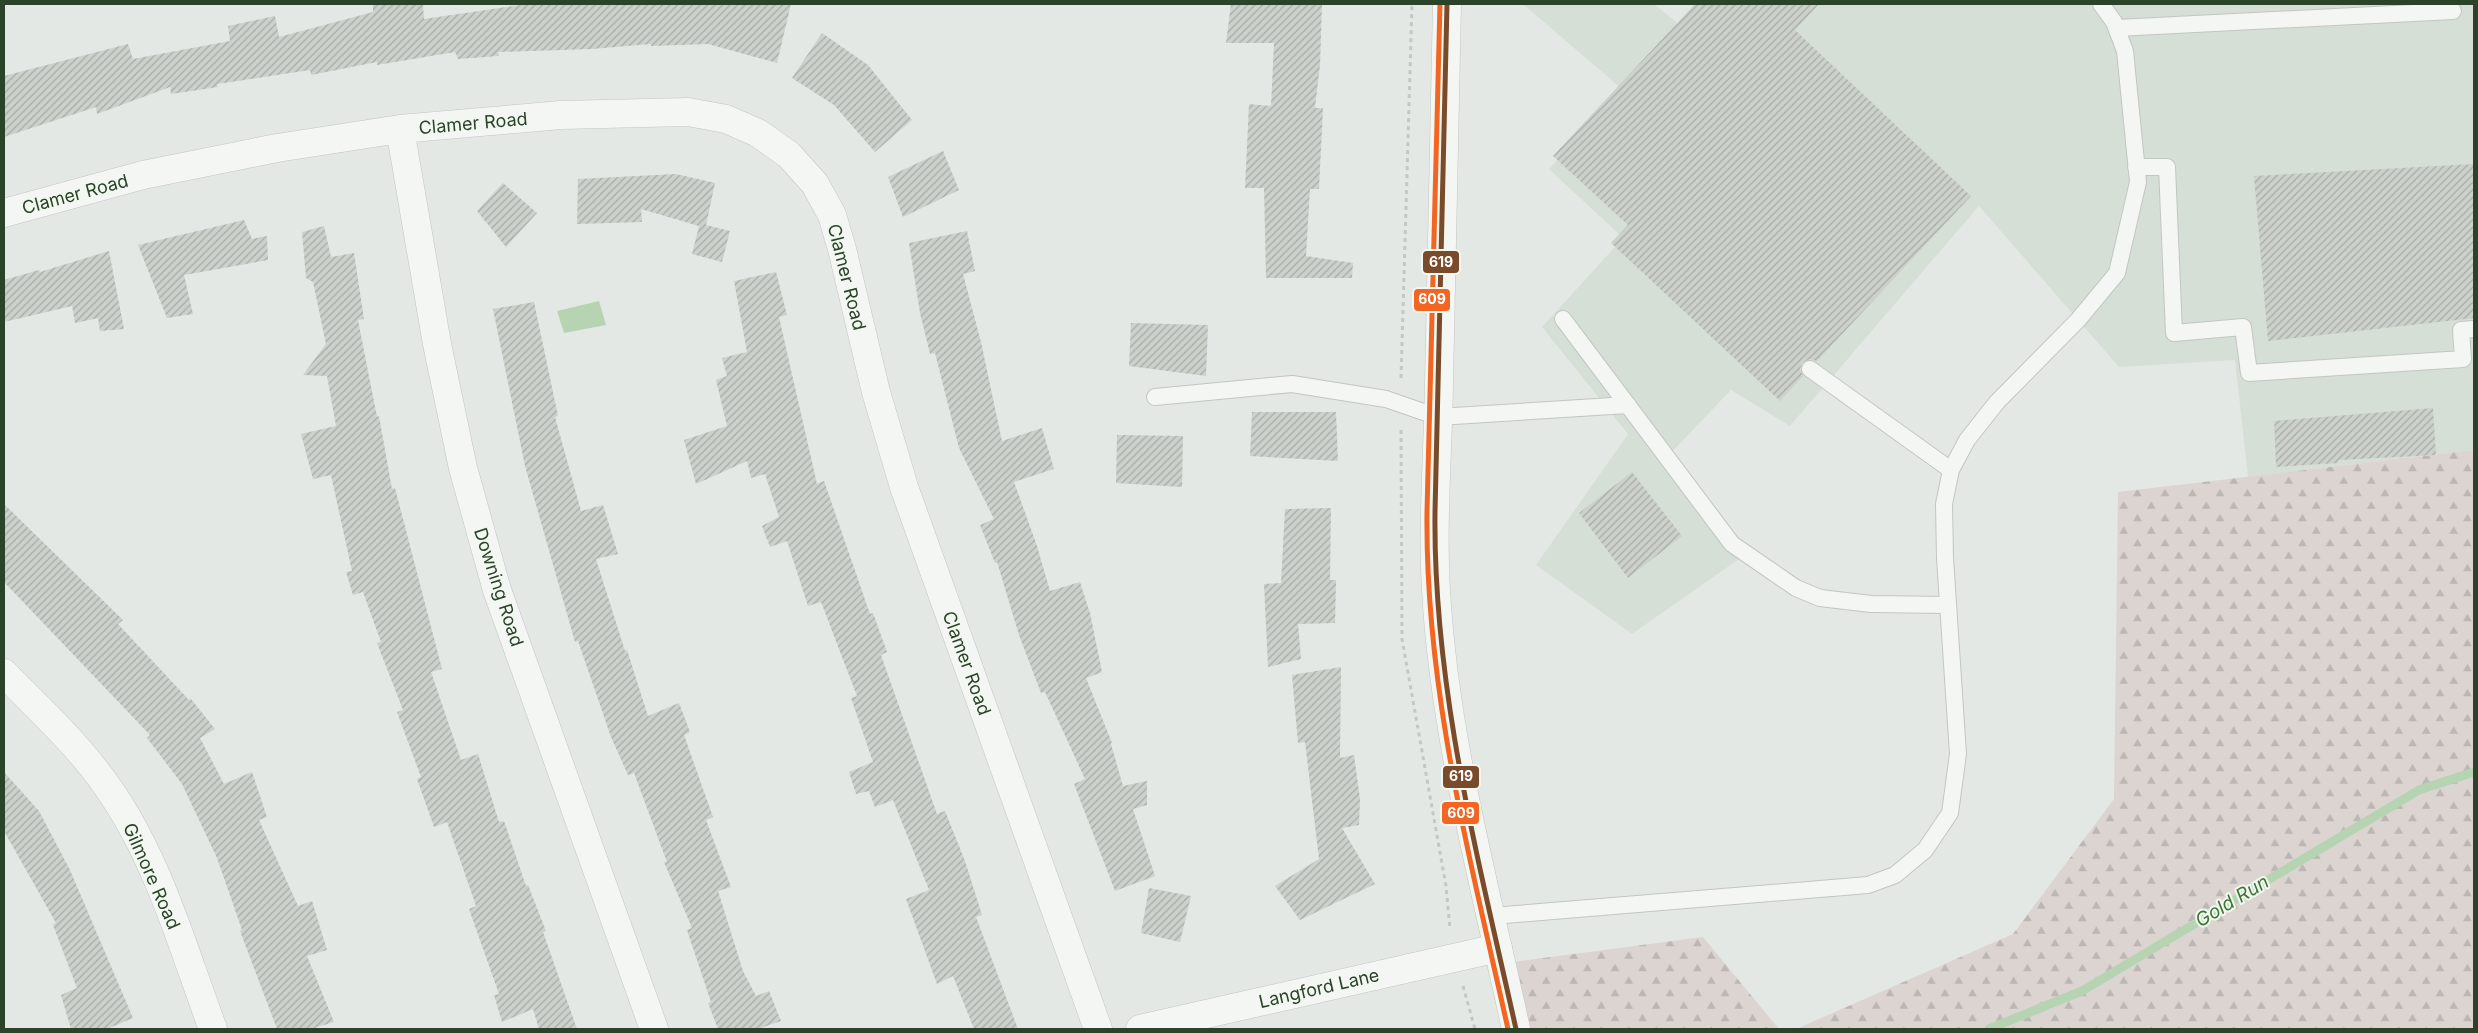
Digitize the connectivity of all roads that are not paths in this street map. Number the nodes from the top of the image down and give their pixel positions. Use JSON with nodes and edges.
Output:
{"nodes":[{"id":1,"x":1447,"y":4,"type":"edge"},
{"id":2,"x":2101,"y":4,"type":"edge"},
{"id":3,"x":2453,"y":11,"type":"dead end"},
{"id":4,"x":2117,"y":28,"type":"junction"},
{"id":5,"x":400,"y":129,"type":"junction"},
{"id":6,"x":2136,"y":167,"type":"junction"},
{"id":7,"x":4,"y":214,"type":"edge"},
{"id":8,"x":1564,"y":319,"type":"dead end"},
{"id":9,"x":2474,"y":329,"type":"edge"},
{"id":10,"x":1810,"y":369,"type":"dead end"},
{"id":11,"x":1155,"y":397,"type":"dead end"},
{"id":12,"x":1628,"y":405,"type":"junction"},
{"id":13,"x":1438,"y":417,"type":"junction"},
{"id":14,"x":1951,"y":470,"type":"junction"},
{"id":15,"x":1948,"y":605,"type":"junction"},
{"id":16,"x":4,"y":673,"type":"edge"},
{"id":17,"x":1492,"y":916,"type":"junction"},
{"id":18,"x":1498,"y":948,"type":"junction"},
{"id":19,"x":213,"y":1029,"type":"edge"},
{"id":20,"x":654,"y":1029,"type":"edge"},
{"id":21,"x":1098,"y":1029,"type":"edge"},
{"id":22,"x":1140,"y":1029,"type":"edge"},
{"id":23,"x":1516,"y":1029,"type":"edge"}],
"edges":[{"from":1,"to":13,"type":"street"},
{"from":2,"to":4,"type":"lane"},
{"from":3,"to":4,"type":"lane"},
{"from":4,"to":6,"type":"lane"},
{"from":5,"to":7,"type":"street","name":"Clamer Road"},
{"from":5,"to":20,"type":"street","name":"Downing Road"},
{"from":5,"to":21,"type":"street","name":"Clamer Road"},
{"from":6,"to":9,"type":"lane"},
{"from":6,"to":14,"type":"lane"},
{"from":8,"to":12,"type":"lane"},
{"from":10,"to":14,"type":"lane"},
{"from":11,"to":13,"type":"lane"},
{"from":12,"to":13,"type":"lane"},
{"from":12,"to":15,"type":"lane"},
{"from":13,"to":17,"type":"street"},
{"from":14,"to":15,"type":"lane"},
{"from":15,"to":17,"type":"lane"},
{"from":16,"to":19,"type":"street","name":"Gilmore Road"},
{"from":17,"to":18,"type":"street"},
{"from":18,"to":22,"type":"street","name":"Langford Lane"},
{"from":18,"to":23,"type":"street"}]}
